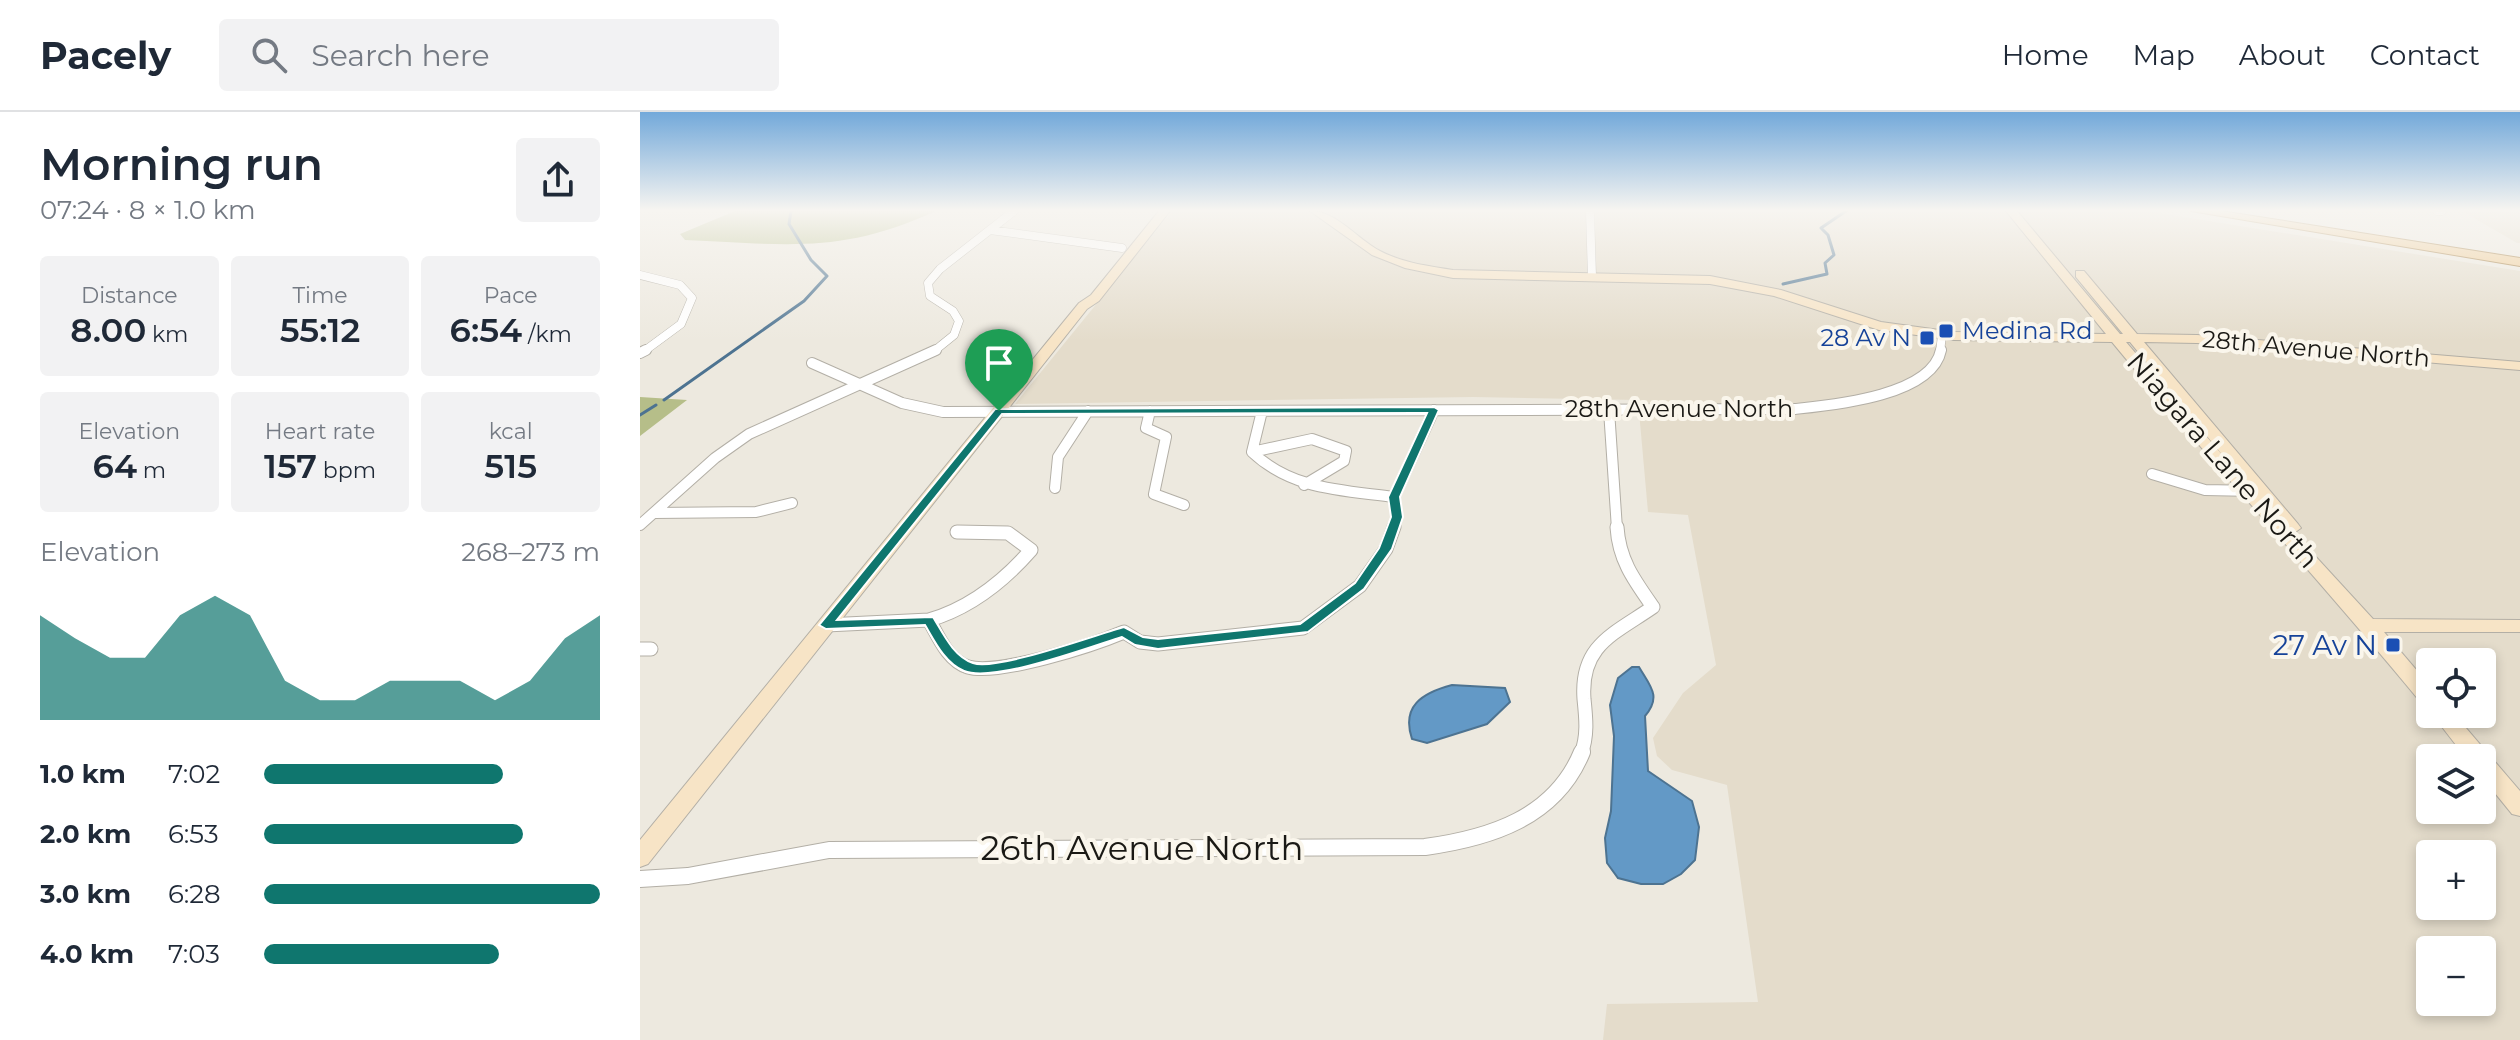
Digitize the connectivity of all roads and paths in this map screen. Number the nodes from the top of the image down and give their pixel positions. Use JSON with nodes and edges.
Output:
{"nodes":[{"id":1,"x":959,"y":254,"type":"edge"},
{"id":2,"x":1117,"y":254,"type":"edge"},
{"id":3,"x":1130,"y":254,"type":"edge"},
{"id":4,"x":1379,"y":254,"type":"edge"},
{"id":5,"x":1591,"y":254,"type":"edge"},
{"id":6,"x":2047,"y":254,"type":"edge"},
{"id":7,"x":2061,"y":254,"type":"edge"},
{"id":8,"x":2471,"y":254,"type":"edge"},
{"id":9,"x":2520,"y":262,"type":"edge"},
{"id":10,"x":640,"y":275,"type":"edge"},
{"id":11,"x":1592,"y":277,"type":"junction"},
{"id":12,"x":1083,"y":306,"type":"junction"},
{"id":13,"x":1942,"y":335,"type":"junction"},
{"id":14,"x":2116,"y":337,"type":"junction"},
{"id":15,"x":2134,"y":337,"type":"junction"},
{"id":16,"x":640,"y":353,"type":"edge"},
{"id":17,"x":812,"y":363,"type":"dead end"},
{"id":18,"x":2520,"y":366,"type":"edge"},
{"id":19,"x":861,"y":383,"type":"junction"},
{"id":20,"x":1434,"y":410,"type":"junction"},
{"id":21,"x":1609,"y":410,"type":"junction"},
{"id":22,"x":999,"y":411,"type":"junction"},
{"id":23,"x":1088,"y":411,"type":"junction"},
{"id":24,"x":1150,"y":411,"type":"junction"},
{"id":25,"x":1262,"y":411,"type":"junction"},
{"id":26,"x":1252,"y":452,"type":"junction"},
{"id":27,"x":2152,"y":474,"type":"dead end"},
{"id":28,"x":1304,"y":485,"type":"junction"},
{"id":29,"x":1055,"y":488,"type":"dead end"},
{"id":30,"x":2245,"y":491,"type":"junction"},
{"id":31,"x":2263,"y":491,"type":"junction"},
{"id":32,"x":1394,"y":497,"type":"junction"},
{"id":33,"x":792,"y":503,"type":"dead end"},
{"id":34,"x":1184,"y":505,"type":"dead end"},
{"id":35,"x":654,"y":513,"type":"junction"},
{"id":36,"x":640,"y":525,"type":"edge"},
{"id":37,"x":957,"y":532,"type":"dead end"},
{"id":38,"x":2344,"y":597,"type":"junction"},
{"id":39,"x":929,"y":620,"type":"junction"},
{"id":40,"x":826,"y":625,"type":"junction"},
{"id":41,"x":2368,"y":625,"type":"junction"},
{"id":42,"x":2520,"y":626,"type":"edge"},
{"id":43,"x":2416,"y":683,"type":"edge"},
{"id":44,"x":2454,"y":728,"type":"edge"},
{"id":45,"x":2467,"y":744,"type":"edge"},
{"id":46,"x":2496,"y":779,"type":"edge"},
{"id":47,"x":2520,"y":807,"type":"edge"},
{"id":48,"x":640,"y":857,"type":"edge"},
{"id":49,"x":640,"y":879,"type":"edge"}],
"edges":[{"from":1,"to":19,"type":"street"},
{"from":2,"to":12,"type":"street"},
{"from":3,"to":12,"type":"street"},
{"from":4,"to":11,"type":"street"},
{"from":5,"to":11,"type":"street"},
{"from":6,"to":14,"type":"street","name":"Niagara Lane North"},
{"from":7,"to":15,"type":"street","name":"Niagara Lane North"},
{"from":8,"to":9,"type":"main road"},
{"from":10,"to":16,"type":"street"},
{"from":11,"to":13,"type":"street"},
{"from":12,"to":22,"type":"street"},
{"from":13,"to":14,"type":"street","name":"28th Avenue North"},
{"from":13,"to":21,"type":"street","name":"28th Avenue North"},
{"from":14,"to":15,"type":"street","name":"28th Avenue North"},
{"from":14,"to":30,"type":"street","name":"Niagara Lane North"},
{"from":15,"to":18,"type":"street","name":"28th Avenue North"},
{"from":15,"to":31,"type":"street","name":"Niagara Lane North"},
{"from":17,"to":19,"type":"street","name":"28th Avenue North"},
{"from":19,"to":22,"type":"street","name":"28th Avenue North"},
{"from":19,"to":35,"type":"street"},
{"from":20,"to":21,"type":"street","name":"28th Avenue North"},
{"from":20,"to":25,"type":"street","name":"28th Avenue North"},
{"from":20,"to":32,"type":"street"},
{"from":21,"to":49,"type":"street","name":"26th Avenue North"},
{"from":22,"to":23,"type":"street","name":"28th Avenue North"},
{"from":22,"to":40,"type":"street"},
{"from":23,"to":24,"type":"street","name":"28th Avenue North"},
{"from":23,"to":29,"type":"street"},
{"from":24,"to":25,"type":"street","name":"28th Avenue North"},
{"from":24,"to":34,"type":"street"},
{"from":25,"to":26,"type":"street"},
{"from":26,"to":28,"type":"street"},
{"from":26,"to":28,"type":"street"},
{"from":27,"to":30,"type":"street"},
{"from":28,"to":32,"type":"street"},
{"from":30,"to":31,"type":"street"},
{"from":30,"to":38,"type":"street","name":"Niagara Lane North"},
{"from":31,"to":38,"type":"street","name":"Niagara Lane North"},
{"from":32,"to":39,"type":"street"},
{"from":33,"to":35,"type":"street"},
{"from":35,"to":36,"type":"street"},
{"from":37,"to":39,"type":"street"},
{"from":38,"to":41,"type":"street","name":"Niagara Lane North"},
{"from":39,"to":40,"type":"street"},
{"from":40,"to":48,"type":"street"},
{"from":41,"to":42,"type":"street"},
{"from":41,"to":43,"type":"street","name":"Niagara Lane North"},
{"from":44,"to":45,"type":"street"},
{"from":46,"to":47,"type":"street"}]}
